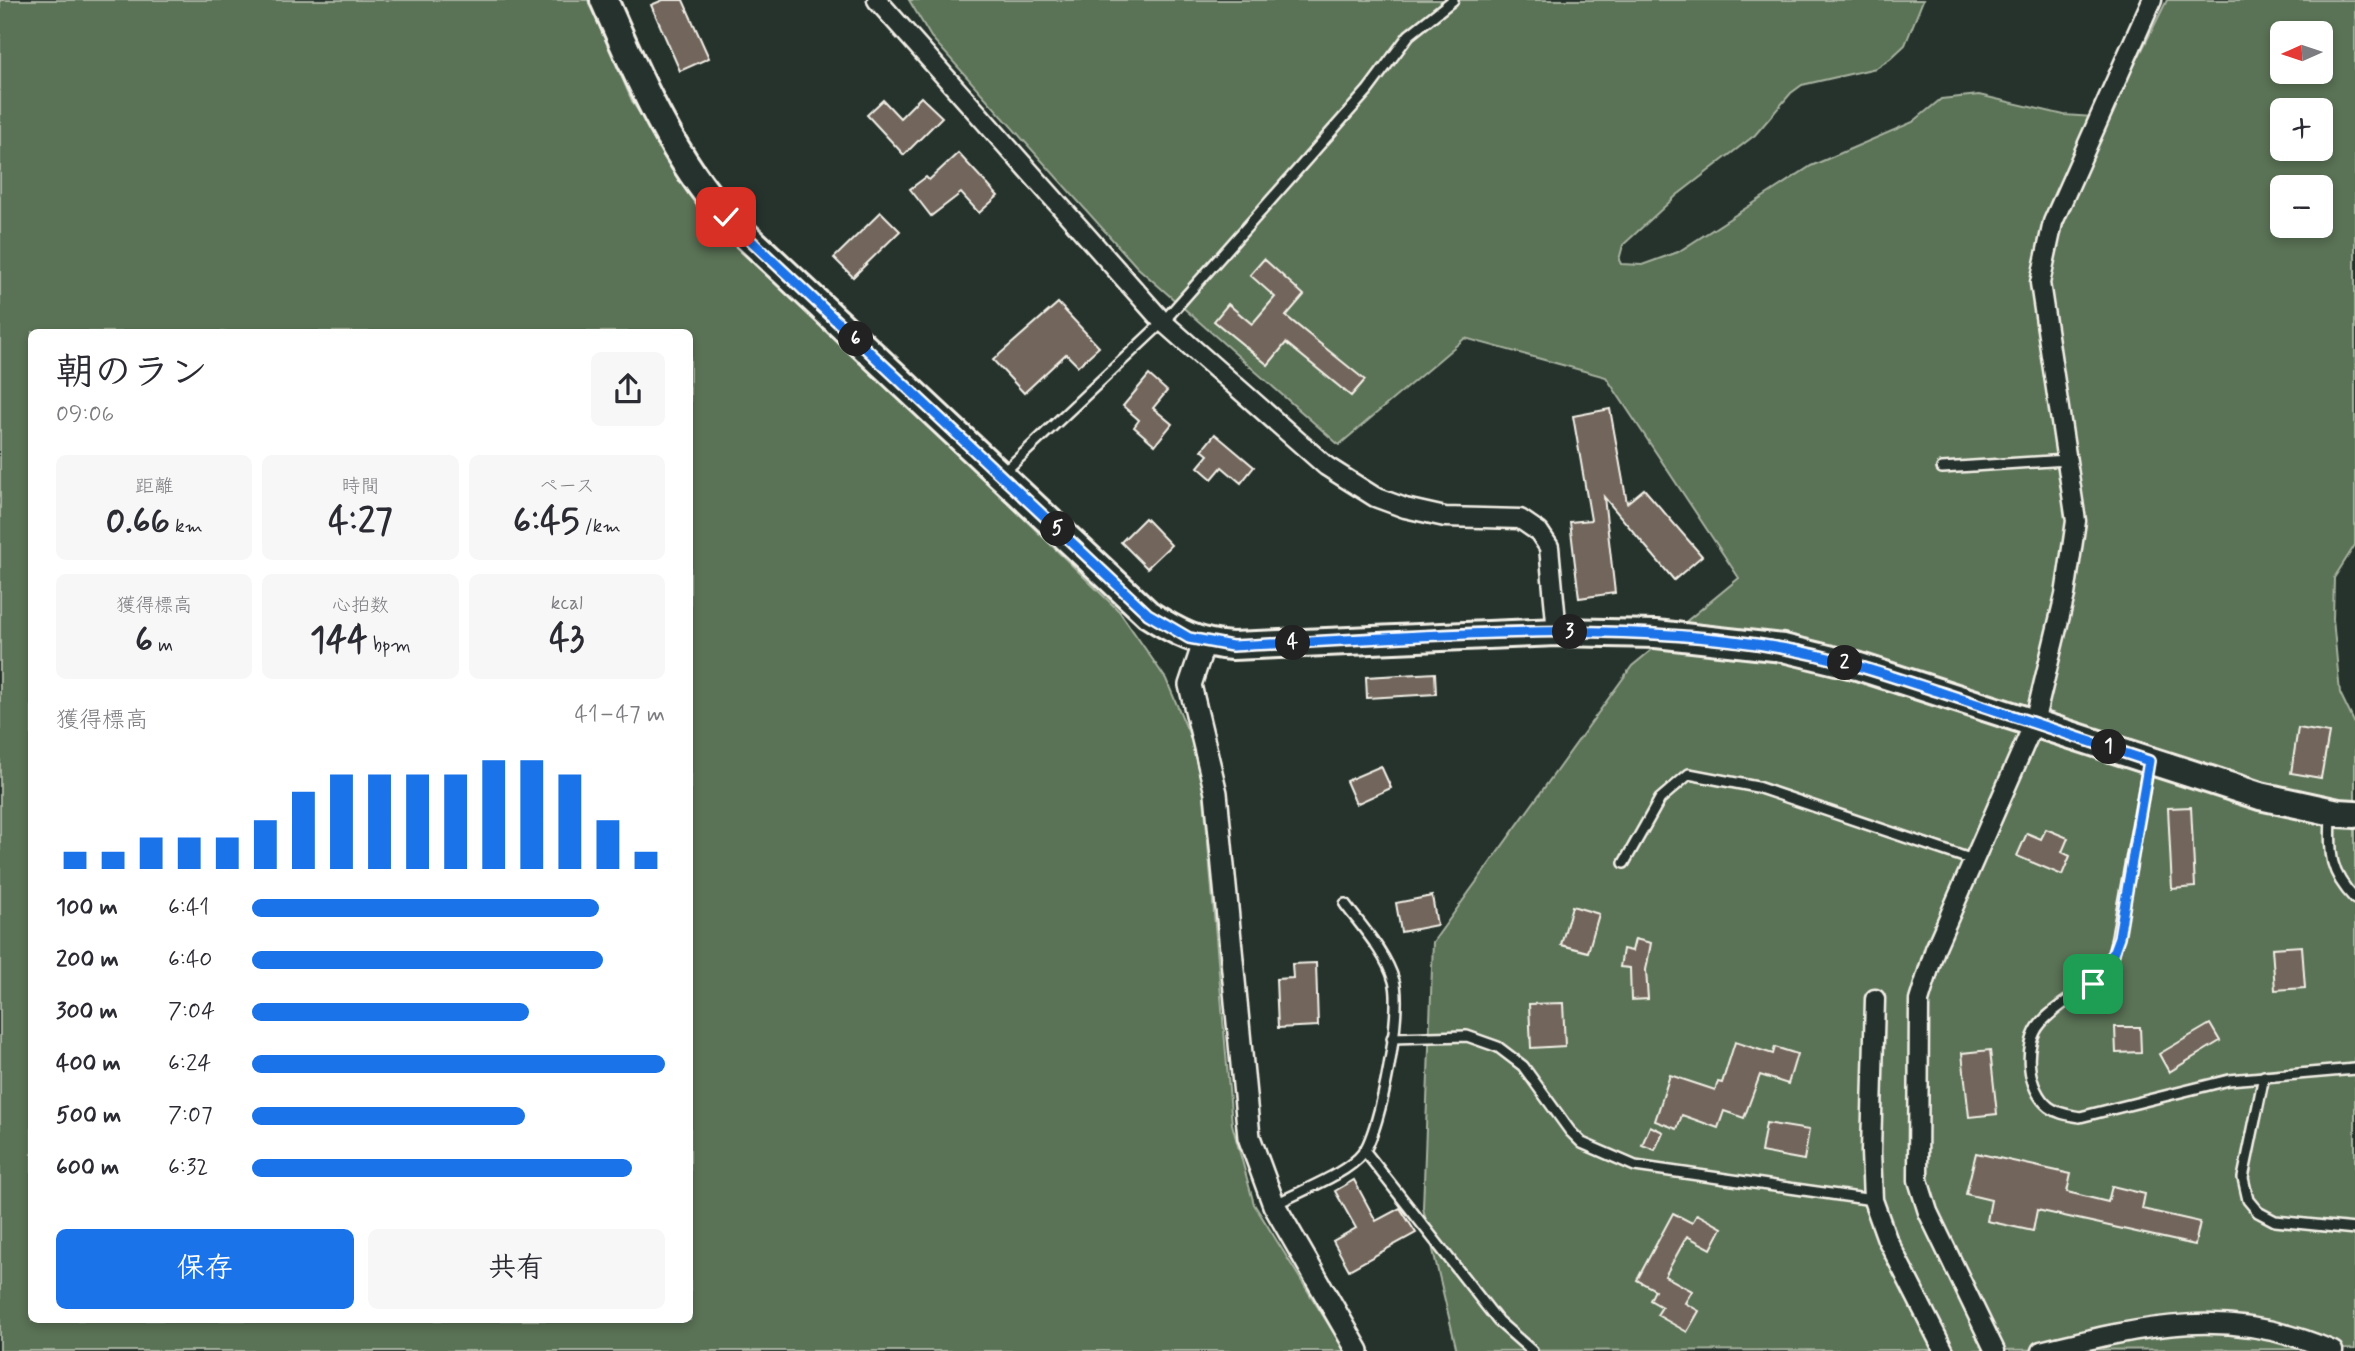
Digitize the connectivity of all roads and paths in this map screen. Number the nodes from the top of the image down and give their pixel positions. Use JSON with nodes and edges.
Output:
{"nodes":[{"id":1,"x":877,"y":0,"type":"edge"},
{"id":2,"x":1454,"y":0,"type":"edge"},
{"id":3,"x":2152,"y":0,"type":"edge"},
{"id":4,"x":608,"y":1,"type":"edge"},
{"id":5,"x":1163,"y":323,"type":"junction"},
{"id":6,"x":2067,"y":460,"type":"junction"},
{"id":7,"x":1942,"y":468,"type":"dead end"},
{"id":8,"x":1000,"y":475,"type":"junction"},
{"id":9,"x":1557,"y":632,"type":"junction"},
{"id":10,"x":1204,"y":643,"type":"junction"},
{"id":11,"x":2034,"y":723,"type":"junction"},
{"id":12,"x":2149,"y":761,"type":"junction"},
{"id":13,"x":2343,"y":813,"type":"edge"},
{"id":14,"x":1973,"y":860,"type":"junction"},
{"id":15,"x":1624,"y":863,"type":"dead end"},
{"id":16,"x":2355,"y":899,"type":"edge"},
{"id":17,"x":1345,"y":904,"type":"dead end"},
{"id":18,"x":1875,"y":999,"type":"dead end"},
{"id":19,"x":1392,"y":1038,"type":"junction"},
{"id":20,"x":2355,"y":1069,"type":"edge"},
{"id":21,"x":2264,"y":1076,"type":"junction"},
{"id":22,"x":1364,"y":1150,"type":"junction"},
{"id":23,"x":1873,"y":1200,"type":"junction"},
{"id":24,"x":1274,"y":1205,"type":"junction"},
{"id":25,"x":2355,"y":1229,"type":"edge"},
{"id":26,"x":2330,"y":1350,"type":"edge"},
{"id":27,"x":1358,"y":1351,"type":"edge"},
{"id":28,"x":1532,"y":1351,"type":"edge"},
{"id":29,"x":1944,"y":1351,"type":"edge"},
{"id":30,"x":1995,"y":1351,"type":"edge"},
{"id":31,"x":2040,"y":1351,"type":"edge"}],
"edges":[{"from":1,"to":5,"type":"street"},
{"from":2,"to":5,"type":"lane"},
{"from":3,"to":6,"type":"street"},
{"from":4,"to":8,"type":"main road"},
{"from":5,"to":8,"type":"lane"},
{"from":5,"to":9,"type":"street"},
{"from":6,"to":7,"type":"lane"},
{"from":6,"to":11,"type":"street"},
{"from":8,"to":10,"type":"main road"},
{"from":9,"to":10,"type":"main road"},
{"from":9,"to":11,"type":"main road"},
{"from":10,"to":24,"type":"street"},
{"from":11,"to":12,"type":"main road"},
{"from":11,"to":14,"type":"street"},
{"from":12,"to":13,"type":"main road"},
{"from":12,"to":21,"type":"lane"},
{"from":13,"to":16,"type":"lane"},
{"from":14,"to":15,"type":"lane"},
{"from":14,"to":30,"type":"street"},
{"from":17,"to":19,"type":"lane"},
{"from":18,"to":23,"type":"street"},
{"from":19,"to":22,"type":"lane"},
{"from":19,"to":23,"type":"lane"},
{"from":20,"to":21,"type":"lane"},
{"from":21,"to":25,"type":"lane"},
{"from":22,"to":24,"type":"lane"},
{"from":22,"to":28,"type":"lane"},
{"from":23,"to":29,"type":"street"},
{"from":24,"to":27,"type":"street"},
{"from":26,"to":31,"type":"street"}]}
